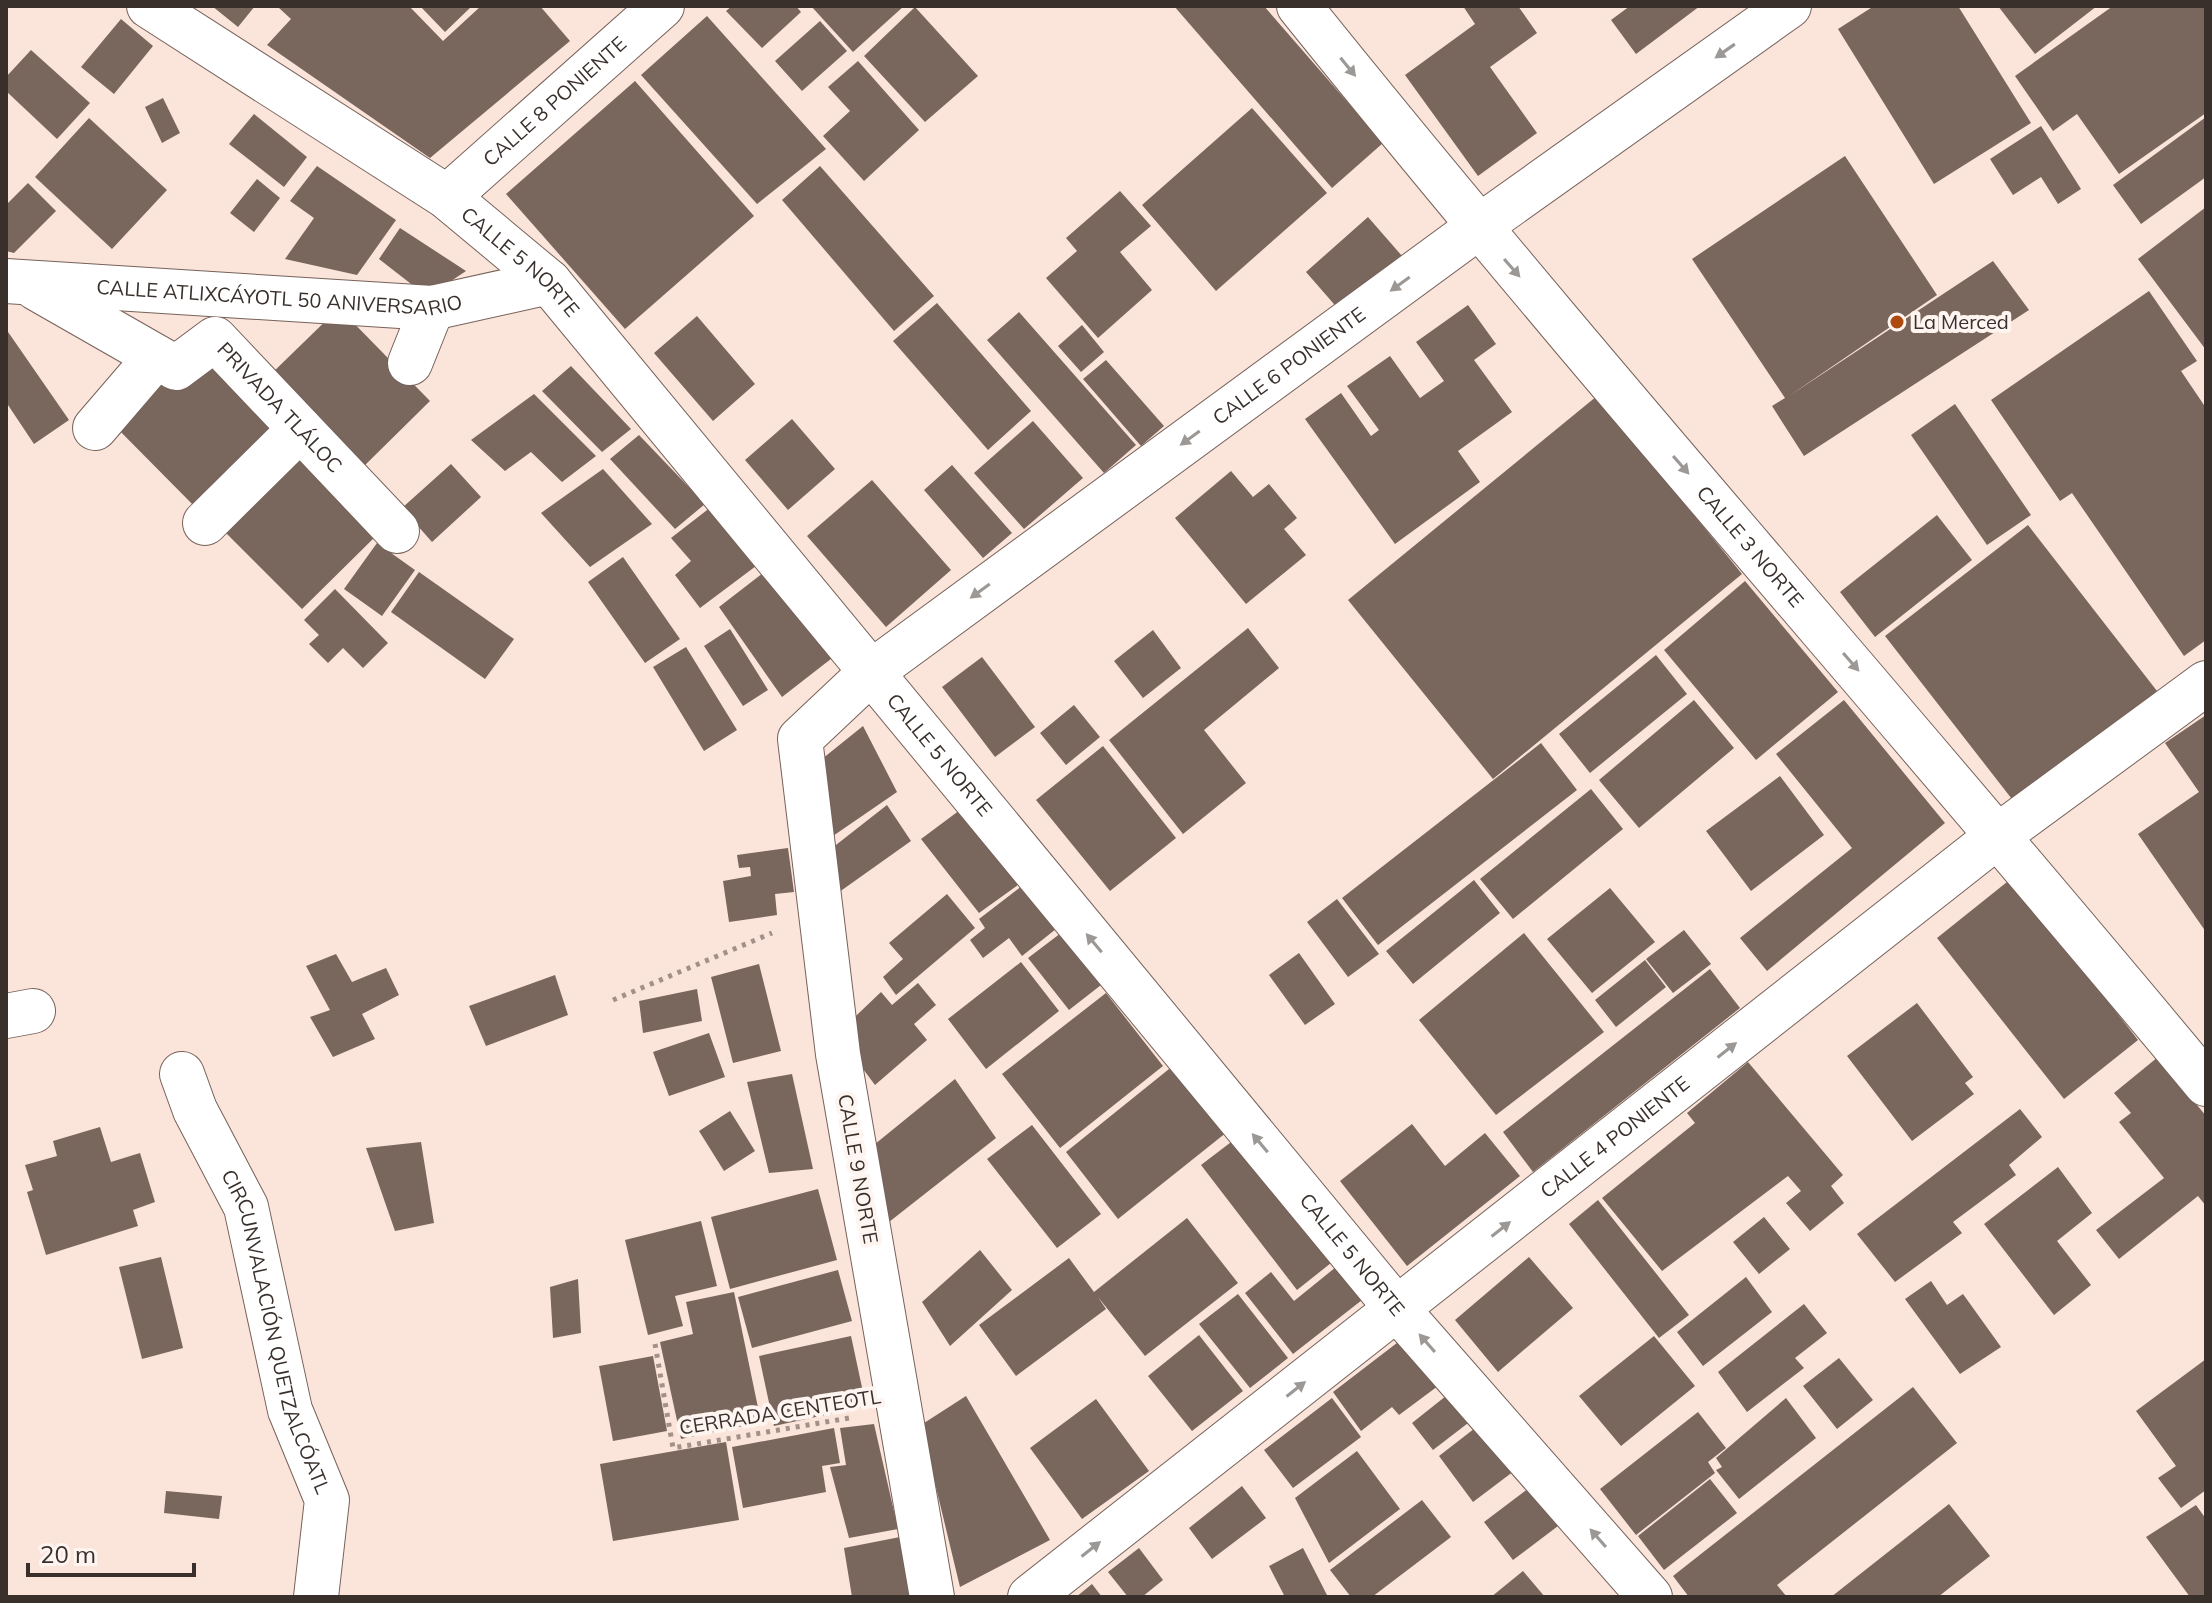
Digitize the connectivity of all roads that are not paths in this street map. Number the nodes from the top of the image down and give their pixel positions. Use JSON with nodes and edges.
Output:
{"nodes":[{"id":1,"x":149,"y":6,"type":"edge"},
{"id":2,"x":662,"y":6,"type":"edge"},
{"id":3,"x":1299,"y":6,"type":"edge"},
{"id":4,"x":1789,"y":6,"type":"edge"},
{"id":5,"x":447,"y":197,"type":"junction"},
{"id":6,"x":1477,"y":228,"type":"junction"},
{"id":7,"x":16,"y":282,"type":"edge"},
{"id":8,"x":549,"y":282,"type":"junction"},
{"id":9,"x":432,"y":308,"type":"junction"},
{"id":10,"x":156,"y":357,"type":"junction"},
{"id":11,"x":410,"y":363,"type":"dead end"},
{"id":12,"x":95,"y":428,"type":"dead end"},
{"id":13,"x":300,"y":429,"type":"junction"},
{"id":14,"x":205,"y":523,"type":"dead end"},
{"id":15,"x":397,"y":531,"type":"dead end"},
{"id":16,"x":870,"y":673,"type":"junction"},
{"id":17,"x":2206,"y":683,"type":"edge"},
{"id":18,"x":800,"y":739,"type":"joint"},
{"id":19,"x":1999,"y":835,"type":"junction"},
{"id":20,"x":182,"y":1074,"type":"dead end"},
{"id":21,"x":2206,"y":1084,"type":"edge"},
{"id":22,"x":1398,"y":1310,"type":"junction"},
{"id":23,"x":316,"y":1597,"type":"edge"},
{"id":24,"x":932,"y":1597,"type":"edge"},
{"id":25,"x":1030,"y":1597,"type":"edge"},
{"id":26,"x":1650,"y":1597,"type":"edge"}],
"edges":[{"from":1,"to":5,"type":"street","name":"CALLE 5 NORTE"},
{"from":2,"to":5,"type":"street","name":"CALLE 8 PONIENTE"},
{"from":3,"to":6,"type":"street","name":"CALLE 3 NORTE","one_way":true},
{"from":4,"to":6,"type":"street","name":"CALLE 6 PONIENTE","one_way":true},
{"from":5,"to":8,"type":"street","name":"CALLE 5 NORTE"},
{"from":6,"to":16,"type":"street","name":"CALLE 6 PONIENTE","one_way":true},
{"from":6,"to":19,"type":"street","name":"CALLE 3 NORTE","one_way":true},
{"from":7,"to":9,"type":"street","name":"CALLE ATLIXCÁYOTL 50 ANIVERSARIO"},
{"from":7,"to":10,"type":"street","name":"PRIVADA TLÁLOC"},
{"from":8,"to":9,"type":"street","name":"CALLE ATLIXCÁYOTL 50 ANIVERSARIO"},
{"from":8,"to":16,"type":"street","name":"CALLE 5 NORTE"},
{"from":9,"to":11,"type":"street"},
{"from":10,"to":12,"type":"street"},
{"from":10,"to":13,"type":"street","name":"PRIVADA TLÁLOC"},
{"from":13,"to":14,"type":"street"},
{"from":13,"to":15,"type":"street","name":"PRIVADA TLÁLOC"},
{"from":16,"to":18,"type":"street","name":"CALLE 6 PONIENTE"},
{"from":22,"to":16,"type":"street","name":"CALLE 5 NORTE","one_way":true},
{"from":17,"to":19,"type":"street","name":"CALLE 4 PONIENTE"},
{"from":18,"to":24,"type":"street","name":"CALLE 9 NORTE"},
{"from":19,"to":21,"type":"street","name":"CALLE 3 NORTE"},
{"from":22,"to":19,"type":"street","name":"CALLE 4 PONIENTE","one_way":true},
{"from":20,"to":23,"type":"street","name":"CIRCUNVALACIÓN QUETZALCÓATL"},
{"from":25,"to":22,"type":"street","name":"CALLE 4 PONIENTE","one_way":true},
{"from":26,"to":22,"type":"street","name":"CALLE 5 NORTE","one_way":true}]}
